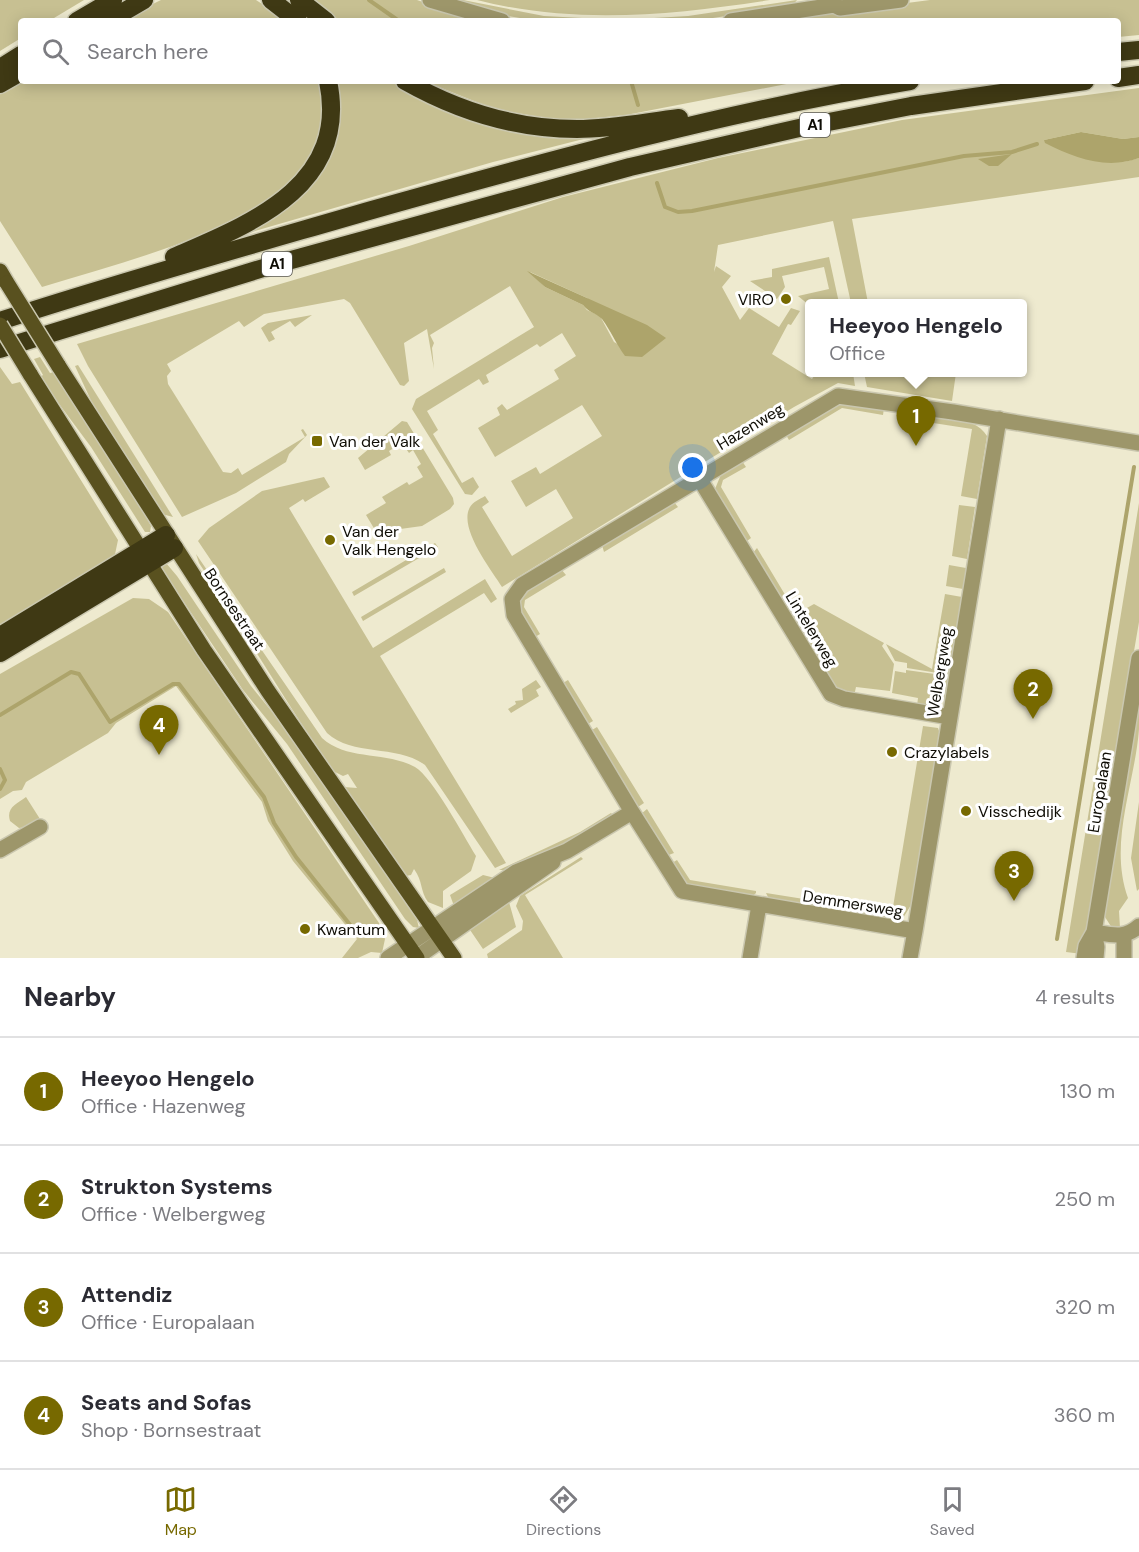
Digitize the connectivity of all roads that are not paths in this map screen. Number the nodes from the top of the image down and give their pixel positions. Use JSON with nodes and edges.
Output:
{"nodes":[{"id":1,"x":113,"y":0,"type":"edge"},
{"id":2,"x":144,"y":0,"type":"edge"},
{"id":3,"x":271,"y":0,"type":"edge"},
{"id":4,"x":299,"y":0,"type":"edge"},
{"id":5,"x":430,"y":0,"type":"edge"},
{"id":6,"x":901,"y":0,"type":"edge"},
{"id":7,"x":82,"y":18,"type":"edge"},
{"id":8,"x":113,"y":18,"type":"edge"},
{"id":9,"x":294,"y":18,"type":"edge"},
{"id":10,"x":322,"y":18,"type":"edge"},
{"id":11,"x":492,"y":18,"type":"edge"},
{"id":12,"x":750,"y":18,"type":"edge"},
{"id":13,"x":1139,"y":50,"type":"edge"},
{"id":14,"x":1121,"y":52,"type":"edge"},
{"id":15,"x":18,"y":57,"type":"edge"},
{"id":16,"x":0,"y":68,"type":"edge"},
{"id":17,"x":18,"y":74,"type":"edge"},
{"id":18,"x":1139,"y":75,"type":"edge"},
{"id":19,"x":1121,"y":78,"type":"edge"},
{"id":20,"x":0,"y":84,"type":"edge"},
{"id":21,"x":328,"y":84,"type":"edge"},
{"id":22,"x":411,"y":84,"type":"edge"},
{"id":23,"x":894,"y":84,"type":"edge"},
{"id":24,"x":1064,"y":84,"type":"edge"},
{"id":25,"x":765,"y":108,"type":"junction"},
{"id":26,"x":4,"y":277,"type":"edge"},
{"id":27,"x":109,"y":286,"type":"junction"},
{"id":28,"x":0,"y":323,"type":"edge"},
{"id":29,"x":2,"y":348,"type":"edge"},
{"id":30,"x":999,"y":419,"type":"junction"},
{"id":31,"x":1139,"y":443,"type":"edge"},
{"id":32,"x":699,"y":478,"type":"junction"},
{"id":33,"x":170,"y":542,"type":"junction"},
{"id":34,"x":145,"y":556,"type":"junction"},
{"id":35,"x":0,"y":636,"type":"edge"},
{"id":36,"x":0,"y":653,"type":"edge"},
{"id":37,"x":1139,"y":658,"type":"edge"},
{"id":38,"x":950,"y":717,"type":"junction"},
{"id":39,"x":632,"y":812,"type":"junction"},
{"id":40,"x":40,"y":827,"type":"dead end"},
{"id":41,"x":0,"y":850,"type":"edge"},
{"id":42,"x":759,"y":905,"type":"junction"},
{"id":43,"x":1139,"y":926,"type":"edge"},
{"id":44,"x":915,"y":931,"type":"junction"},
{"id":45,"x":1094,"y":932,"type":"junction"},
{"id":46,"x":437,"y":933,"type":"junction"},
{"id":47,"x":1124,"y":935,"type":"junction"},
{"id":48,"x":408,"y":944,"type":"junction"},
{"id":49,"x":388,"y":958,"type":"edge"},
{"id":50,"x":417,"y":958,"type":"edge"},
{"id":51,"x":454,"y":958,"type":"edge"},
{"id":52,"x":750,"y":958,"type":"edge"},
{"id":53,"x":910,"y":958,"type":"edge"},
{"id":54,"x":1084,"y":958,"type":"edge"},
{"id":55,"x":1096,"y":958,"type":"edge"},
{"id":56,"x":1125,"y":958,"type":"edge"}],
"edges":[{"from":1,"to":7,"type":"highway"},
{"from":2,"to":8,"type":"highway"},
{"from":3,"to":9,"type":"highway"},
{"from":4,"to":10,"type":"highway"},
{"from":5,"to":11,"type":"street"},
{"from":6,"to":12,"type":"street"},
{"from":13,"to":14,"type":"highway"},
{"from":15,"to":16,"type":"highway"},
{"from":17,"to":20,"type":"highway"},
{"from":18,"to":19,"type":"highway"},
{"from":21,"to":27,"type":"highway","number":"A1"},
{"from":22,"to":25,"type":"highway","number":"A1"},
{"from":23,"to":25,"type":"highway","number":"A1"},
{"from":24,"to":29,"type":"highway","number":"A1"},
{"from":25,"to":27,"type":"highway","number":"A1"},
{"from":26,"to":33,"type":"main road","name":"Bornsestraat","bridge":true},
{"from":27,"to":28,"type":"highway","number":"A1"},
{"from":28,"to":34,"type":"main road","bridge":true},
{"from":30,"to":31,"type":"street","name":"Hazenweg"},
{"from":30,"to":32,"type":"street","name":"Hazenweg"},
{"from":30,"to":38,"type":"street","name":"Welbergweg"},
{"from":32,"to":38,"type":"street","name":"Lintelerweg"},
{"from":32,"to":39,"type":"street","name":"Hazenweg"},
{"from":33,"to":34,"type":"highway"},
{"from":33,"to":46,"type":"main road","name":"Bornsestraat"},
{"from":34,"to":35,"type":"highway"},
{"from":34,"to":36,"type":"highway"},
{"from":34,"to":48,"type":"main road"},
{"from":37,"to":45,"type":"street","name":"Europalaan"},
{"from":38,"to":44,"type":"street","name":"Welbergweg"},
{"from":39,"to":42,"type":"street","name":"Demmersweg"},
{"from":39,"to":46,"type":"street"},
{"from":40,"to":41,"type":"street"},
{"from":42,"to":44,"type":"street","name":"Demmersweg"},
{"from":42,"to":52,"type":"street"},
{"from":43,"to":47,"type":"street"},
{"from":44,"to":53,"type":"street","name":"Demmersweg"},
{"from":45,"to":47,"type":"street"},
{"from":45,"to":54,"type":"street","name":"Europalaan"},
{"from":45,"to":55,"type":"street","name":"Europalaan"},
{"from":46,"to":48,"type":"street"},
{"from":46,"to":50,"type":"street"},
{"from":46,"to":51,"type":"main road","name":"Bornsestraat"},
{"from":47,"to":56,"type":"street"},
{"from":48,"to":49,"type":"street"},
{"from":48,"to":50,"type":"main road"}]}
